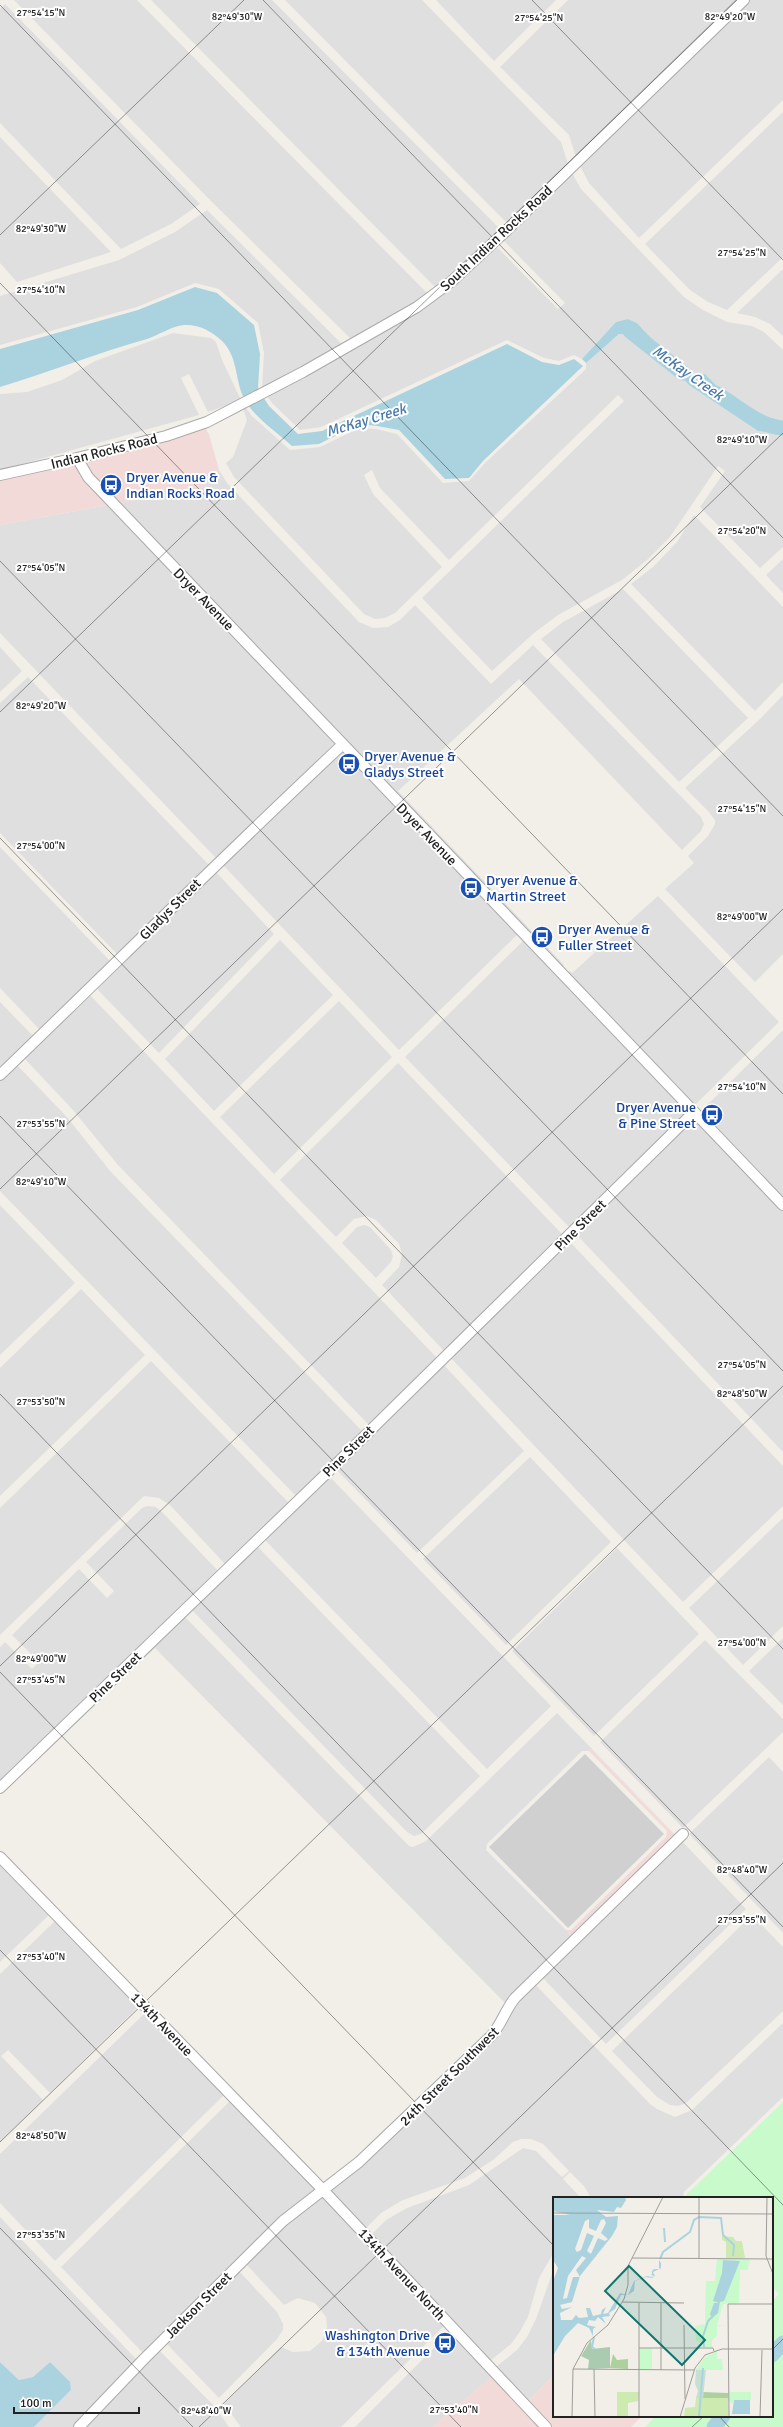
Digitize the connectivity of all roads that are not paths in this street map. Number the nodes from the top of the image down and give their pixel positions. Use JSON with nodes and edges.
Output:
{"nodes":[{"id":1,"x":744,"y":0,"type":"edge"},
{"id":2,"x":207,"y":422,"type":"joint"},
{"id":3,"x":77,"y":458,"type":"junction"},
{"id":4,"x":0,"y":474,"type":"edge"},
{"id":5,"x":342,"y":745,"type":"junction"},
{"id":6,"x":0,"y":1076,"type":"edge"},
{"id":7,"x":694,"y":1112,"type":"junction"},
{"id":8,"x":783,"y":1205,"type":"edge"},
{"id":9,"x":0,"y":1788,"type":"edge"},
{"id":10,"x":683,"y":1834,"type":"dead end"},
{"id":11,"x":0,"y":1857,"type":"edge"},
{"id":12,"x":324,"y":2191,"type":"junction"},
{"id":13,"x":79,"y":2427,"type":"edge"},
{"id":14,"x":546,"y":2427,"type":"edge"}],
"edges":[{"from":1,"to":2,"type":"street","name":"South Indian Rocks Road"},
{"from":2,"to":3,"type":"street","name":"Indian Rocks Road"},
{"from":3,"to":4,"type":"street","name":"Indian Rocks Road"},
{"from":3,"to":5,"type":"street","name":"Dryer Avenue"},
{"from":5,"to":6,"type":"street","name":"Gladys Street"},
{"from":5,"to":7,"type":"street","name":"Dryer Avenue"},
{"from":7,"to":8,"type":"street","name":"Dryer Avenue"},
{"from":7,"to":9,"type":"street","name":"Pine Street"},
{"from":10,"to":12,"type":"street","name":"24th Street Southwest"},
{"from":11,"to":12,"type":"street","name":"134th Avenue"},
{"from":12,"to":13,"type":"street","name":"Jackson Street"},
{"from":12,"to":14,"type":"street","name":"134th Avenue North"}]}
